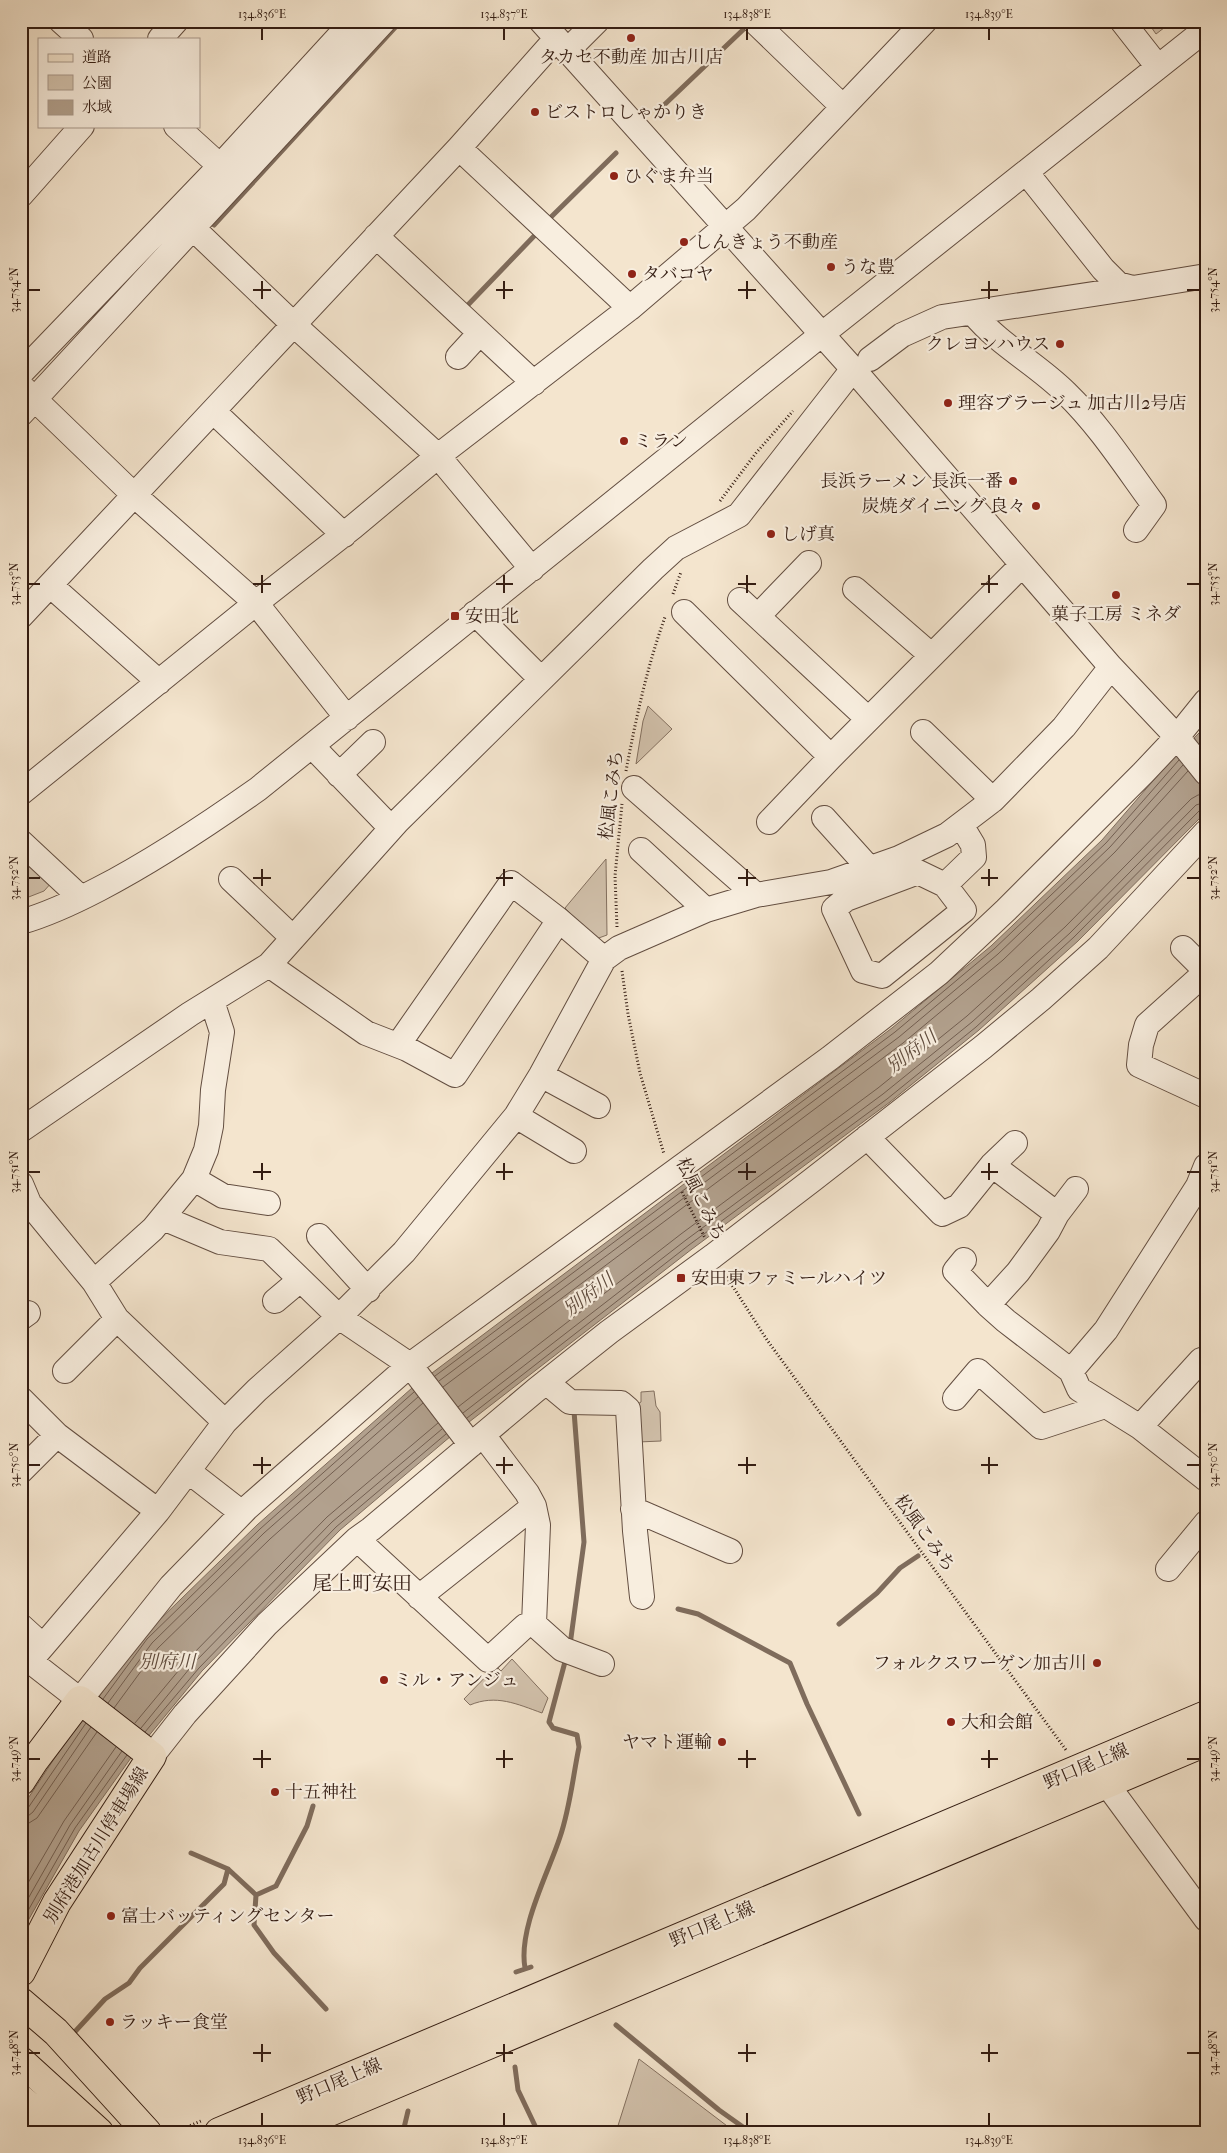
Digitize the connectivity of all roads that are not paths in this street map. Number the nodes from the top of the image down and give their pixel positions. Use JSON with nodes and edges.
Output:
{"nodes":[{"id":1,"x":61,"y":21,"type":"edge"},
{"id":2,"x":176,"y":21,"type":"edge"},
{"id":3,"x":353,"y":21,"type":"edge"},
{"id":4,"x":541,"y":21,"type":"edge"},
{"id":5,"x":596,"y":21,"type":"edge"},
{"id":6,"x":754,"y":21,"type":"edge"},
{"id":7,"x":925,"y":21,"type":"edge"},
{"id":8,"x":1122,"y":21,"type":"edge"},
{"id":9,"x":383,"y":22,"type":"edge"},
{"id":10,"x":1206,"y":29,"type":"edge"},
{"id":11,"x":80,"y":38,"type":"edge"},
{"id":12,"x":161,"y":38,"type":"edge"},
{"id":13,"x":562,"y":45,"type":"junction"},
{"id":14,"x":1158,"y":67,"type":"junction"},
{"id":15,"x":842,"y":106,"type":"junction"},
{"id":16,"x":80,"y":128,"type":"edge"},
{"id":17,"x":178,"y":128,"type":"edge"},
{"id":18,"x":460,"y":148,"type":"junction"},
{"id":19,"x":1026,"y":172,"type":"junction"},
{"id":20,"x":228,"y":173,"type":"junction"},
{"id":21,"x":21,"y":195,"type":"edge"},
{"id":22,"x":176,"y":212,"type":"junction"},
{"id":23,"x":726,"y":227,"type":"junction"},
{"id":24,"x":193,"y":228,"type":"junction"},
{"id":25,"x":376,"y":236,"type":"junction"},
{"id":26,"x":1206,"y":276,"type":"edge"},
{"id":27,"x":1133,"y":288,"type":"junction"},
{"id":28,"x":630,"y":308,"type":"junction"},
{"id":29,"x":973,"y":313,"type":"junction"},
{"id":30,"x":293,"y":324,"type":"junction"},
{"id":31,"x":480,"y":333,"type":"junction"},
{"id":32,"x":821,"y":335,"type":"junction"},
{"id":33,"x":458,"y":357,"type":"dead end"},
{"id":34,"x":861,"y":364,"type":"junction"},
{"id":35,"x":21,"y":373,"type":"edge"},
{"id":36,"x":534,"y":383,"type":"junction"},
{"id":37,"x":26,"y":400,"type":"edge"},
{"id":38,"x":213,"y":410,"type":"junction"},
{"id":39,"x":438,"y":456,"type":"junction"},
{"id":40,"x":134,"y":495,"type":"junction"},
{"id":41,"x":1136,"y":531,"type":"dead end"},
{"id":42,"x":344,"y":534,"type":"junction"},
{"id":43,"x":809,"y":563,"type":"dead end"},
{"id":44,"x":1022,"y":565,"type":"junction"},
{"id":45,"x":532,"y":569,"type":"junction"},
{"id":46,"x":50,"y":585,"type":"junction"},
{"id":47,"x":252,"y":599,"type":"junction"},
{"id":48,"x":740,"y":600,"type":"dead end"},
{"id":49,"x":858,"y":601,"type":"dead end"},
{"id":50,"x":474,"y":613,"type":"junction"},
{"id":51,"x":21,"y":616,"type":"edge"},
{"id":52,"x":758,"y":616,"type":"junction"},
{"id":53,"x":680,"y":617,"type":"road end"},
{"id":54,"x":931,"y":655,"type":"junction"},
{"id":55,"x":1111,"y":667,"type":"junction"},
{"id":56,"x":154,"y":678,"type":"junction"},
{"id":57,"x":541,"y":679,"type":"junction"},
{"id":58,"x":1206,"y":701,"type":"edge"},
{"id":59,"x":348,"y":718,"type":"junction"},
{"id":60,"x":867,"y":718,"type":"junction"},
{"id":61,"x":923,"y":732,"type":"dead end"},
{"id":62,"x":1177,"y":737,"type":"junction"},
{"id":63,"x":373,"y":742,"type":"dead end"},
{"id":64,"x":312,"y":746,"type":"junction"},
{"id":65,"x":831,"y":757,"type":"junction"},
{"id":66,"x":1206,"y":773,"type":"edge"},
{"id":67,"x":340,"y":774,"type":"junction"},
{"id":68,"x":628,"y":786,"type":"road end"},
{"id":69,"x":21,"y":793,"type":"edge"},
{"id":70,"x":993,"y":800,"type":"junction"},
{"id":71,"x":824,"y":818,"type":"dead end"},
{"id":72,"x":769,"y":822,"type":"dead end"},
{"id":73,"x":961,"y":824,"type":"junction"},
{"id":74,"x":391,"y":828,"type":"junction"},
{"id":75,"x":1206,"y":832,"type":"edge"},
{"id":76,"x":21,"y":842,"type":"edge"},
{"id":77,"x":641,"y":850,"type":"dead end"},
{"id":78,"x":869,"y":868,"type":"junction"},
{"id":79,"x":231,"y":880,"type":"dead end"},
{"id":80,"x":946,"y":885,"type":"junction"},
{"id":81,"x":756,"y":895,"type":"junction"},
{"id":82,"x":81,"y":898,"type":"junction"},
{"id":83,"x":706,"y":910,"type":"junction"},
{"id":84,"x":559,"y":920,"type":"junction"},
{"id":85,"x":21,"y":922,"type":"edge"},
{"id":86,"x":293,"y":938,"type":"junction"},
{"id":87,"x":1183,"y":948,"type":"dead end"},
{"id":88,"x":611,"y":953,"type":"junction"},
{"id":89,"x":269,"y":965,"type":"junction"},
{"id":90,"x":1206,"y":971,"type":"edge"},
{"id":91,"x":212,"y":1000,"type":"junction"},
{"id":92,"x":398,"y":1046,"type":"junction"},
{"id":93,"x":542,"y":1074,"type":"junction"},
{"id":94,"x":1206,"y":1096,"type":"edge"},
{"id":95,"x":598,"y":1106,"type":"dead end"},
{"id":96,"x":516,"y":1116,"type":"junction"},
{"id":97,"x":21,"y":1130,"type":"edge"},
{"id":98,"x":867,"y":1137,"type":"junction"},
{"id":99,"x":1015,"y":1143,"type":"dead end"},
{"id":100,"x":574,"y":1151,"type":"dead end"},
{"id":101,"x":992,"y":1165,"type":"junction"},
{"id":102,"x":1206,"y":1166,"type":"edge"},
{"id":103,"x":194,"y":1180,"type":"junction"},
{"id":104,"x":21,"y":1184,"type":"edge"},
{"id":105,"x":1076,"y":1189,"type":"dead end"},
{"id":106,"x":268,"y":1203,"type":"dead end"},
{"id":107,"x":1057,"y":1214,"type":"junction"},
{"id":108,"x":163,"y":1218,"type":"junction"},
{"id":109,"x":319,"y":1236,"type":"dead end"},
{"id":110,"x":964,"y":1260,"type":"dead end"},
{"id":111,"x":300,"y":1280,"type":"junction"},
{"id":112,"x":94,"y":1282,"type":"junction"},
{"id":113,"x":368,"y":1290,"type":"junction"},
{"id":114,"x":275,"y":1301,"type":"dead end"},
{"id":115,"x":988,"y":1305,"type":"junction"},
{"id":116,"x":340,"y":1317,"type":"junction"},
{"id":117,"x":117,"y":1319,"type":"junction"},
{"id":118,"x":1206,"y":1359,"type":"edge"},
{"id":119,"x":410,"y":1365,"type":"junction"},
{"id":120,"x":65,"y":1371,"type":"dead end"},
{"id":121,"x":1071,"y":1371,"type":"junction"},
{"id":122,"x":546,"y":1382,"type":"junction"},
{"id":123,"x":955,"y":1398,"type":"dead end"},
{"id":124,"x":21,"y":1399,"type":"edge"},
{"id":125,"x":1105,"y":1406,"type":"junction"},
{"id":126,"x":225,"y":1422,"type":"junction"},
{"id":127,"x":1140,"y":1426,"type":"junction"},
{"id":128,"x":57,"y":1435,"type":"junction"},
{"id":129,"x":477,"y":1440,"type":"junction"},
{"id":130,"x":1203,"y":1470,"type":"edge"},
{"id":131,"x":21,"y":1471,"type":"edge"},
{"id":132,"x":188,"y":1471,"type":"junction"},
{"id":133,"x":534,"y":1506,"type":"junction"},
{"id":134,"x":633,"y":1509,"type":"junction"},
{"id":135,"x":158,"y":1511,"type":"junction"},
{"id":136,"x":242,"y":1513,"type":"junction"},
{"id":137,"x":1206,"y":1523,"type":"edge"},
{"id":138,"x":357,"y":1539,"type":"junction"},
{"id":139,"x":730,"y":1550,"type":"dead end"},
{"id":140,"x":1168,"y":1569,"type":"dead end"},
{"id":141,"x":419,"y":1597,"type":"junction"},
{"id":142,"x":642,"y":1597,"type":"dead end"},
{"id":143,"x":534,"y":1624,"type":"junction"},
{"id":144,"x":21,"y":1626,"type":"edge"},
{"id":145,"x":31,"y":1657,"type":"edge"},
{"id":146,"x":602,"y":1663,"type":"dead end"},
{"id":147,"x":83,"y":1702,"type":"junction"},
{"id":148,"x":1206,"y":1715,"type":"edge"},
{"id":149,"x":1206,"y":1742,"type":"edge"},
{"id":150,"x":149,"y":1754,"type":"junction"},
{"id":151,"x":21,"y":1781,"type":"edge"},
{"id":152,"x":1106,"y":1783,"type":"junction"},
{"id":153,"x":1206,"y":1919,"type":"edge"},
{"id":154,"x":21,"y":1972,"type":"edge"},
{"id":155,"x":21,"y":2002,"type":"edge"},
{"id":156,"x":21,"y":2061,"type":"edge"},
{"id":157,"x":21,"y":2099,"type":"edge"},
{"id":158,"x":21,"y":2128,"type":"edge"},
{"id":159,"x":25,"y":2132,"type":"edge"},
{"id":160,"x":59,"y":2132,"type":"edge"},
{"id":161,"x":99,"y":2132,"type":"edge"},
{"id":162,"x":148,"y":2132,"type":"edge"},
{"id":163,"x":219,"y":2132,"type":"edge"},
{"id":164,"x":282,"y":2132,"type":"edge"}],
"edges":[{"from":1,"to":11,"type":"street"},
{"from":2,"to":12,"type":"street"},
{"from":3,"to":20,"type":"street"},
{"from":4,"to":13,"type":"street"},
{"from":5,"to":13,"type":"street"},
{"from":6,"to":15,"type":"street"},
{"from":7,"to":15,"type":"street"},
{"from":8,"to":14,"type":"street"},
{"from":9,"to":20,"type":"street"},
{"from":10,"to":14,"type":"street"},
{"from":13,"to":18,"type":"street"},
{"from":13,"to":23,"type":"street"},
{"from":14,"to":19,"type":"street"},
{"from":15,"to":23,"type":"street"},
{"from":16,"to":21,"type":"street"},
{"from":17,"to":20,"type":"street"},
{"from":18,"to":25,"type":"street"},
{"from":18,"to":28,"type":"street"},
{"from":19,"to":27,"type":"street"},
{"from":19,"to":32,"type":"street"},
{"from":20,"to":22,"type":"street"},
{"from":20,"to":24,"type":"street"},
{"from":22,"to":24,"type":"street"},
{"from":22,"to":35,"type":"street"},
{"from":23,"to":28,"type":"street"},
{"from":23,"to":32,"type":"street"},
{"from":24,"to":30,"type":"street"},
{"from":24,"to":37,"type":"street"},
{"from":25,"to":30,"type":"street"},
{"from":25,"to":31,"type":"street"},
{"from":26,"to":27,"type":"street"},
{"from":27,"to":29,"type":"street"},
{"from":28,"to":36,"type":"street"},
{"from":29,"to":34,"type":"street"},
{"from":29,"to":41,"type":"street"},
{"from":30,"to":38,"type":"street"},
{"from":30,"to":39,"type":"street"},
{"from":31,"to":33,"type":"street"},
{"from":31,"to":36,"type":"street"},
{"from":32,"to":34,"type":"street"},
{"from":32,"to":45,"type":"street"},
{"from":34,"to":44,"type":"street"},
{"from":34,"to":57,"type":"street"},
{"from":36,"to":39,"type":"street"},
{"from":37,"to":40,"type":"street"},
{"from":38,"to":40,"type":"street"},
{"from":38,"to":42,"type":"street"},
{"from":39,"to":42,"type":"street"},
{"from":39,"to":45,"type":"street"},
{"from":40,"to":46,"type":"street"},
{"from":40,"to":47,"type":"street"},
{"from":42,"to":47,"type":"street"},
{"from":43,"to":52,"type":"street"},
{"from":44,"to":54,"type":"street"},
{"from":44,"to":55,"type":"street"},
{"from":45,"to":50,"type":"street"},
{"from":46,"to":51,"type":"street"},
{"from":46,"to":56,"type":"street"},
{"from":47,"to":56,"type":"street"},
{"from":47,"to":59,"type":"street"},
{"from":48,"to":52,"type":"street"},
{"from":49,"to":54,"type":"street"},
{"from":50,"to":57,"type":"street"},
{"from":50,"to":59,"type":"street"},
{"from":52,"to":60,"type":"street"},
{"from":53,"to":65,"type":"street"},
{"from":54,"to":60,"type":"street"},
{"from":55,"to":62,"type":"street"},
{"from":55,"to":70,"type":"street"},
{"from":56,"to":69,"type":"street"},
{"from":57,"to":74,"type":"street"},
{"from":58,"to":62,"type":"street"},
{"from":59,"to":64,"type":"street"},
{"from":60,"to":65,"type":"street"},
{"from":61,"to":70,"type":"street"},
{"from":62,"to":66,"type":"street"},
{"from":62,"to":119,"type":"street"},
{"from":63,"to":67,"type":"street"},
{"from":64,"to":67,"type":"street"},
{"from":64,"to":82,"type":"street"},
{"from":65,"to":72,"type":"street"},
{"from":67,"to":74,"type":"street"},
{"from":68,"to":81,"type":"street"},
{"from":70,"to":73,"type":"street"},
{"from":71,"to":78,"type":"street"},
{"from":73,"to":78,"type":"street"},
{"from":73,"to":80,"type":"street"},
{"from":74,"to":86,"type":"street"},
{"from":75,"to":98,"type":"street"},
{"from":76,"to":82,"type":"street"},
{"from":77,"to":83,"type":"street"},
{"from":78,"to":81,"type":"street"},
{"from":79,"to":86,"type":"street"},
{"from":80,"to":80,"type":"street"},
{"from":81,"to":83,"type":"street"},
{"from":82,"to":85,"type":"street"},
{"from":83,"to":88,"type":"street"},
{"from":84,"to":88,"type":"street"},
{"from":84,"to":92,"type":"street"},
{"from":84,"to":92,"type":"street"},
{"from":86,"to":89,"type":"street"},
{"from":87,"to":90,"type":"street"},
{"from":88,"to":93,"type":"street"},
{"from":89,"to":91,"type":"street"},
{"from":89,"to":92,"type":"street"},
{"from":90,"to":94,"type":"street"},
{"from":91,"to":97,"type":"street"},
{"from":91,"to":103,"type":"street"},
{"from":93,"to":95,"type":"street"},
{"from":93,"to":96,"type":"street"},
{"from":96,"to":100,"type":"street"},
{"from":96,"to":113,"type":"street"},
{"from":98,"to":101,"type":"street"},
{"from":98,"to":122,"type":"street"},
{"from":99,"to":101,"type":"street"},
{"from":101,"to":107,"type":"street"},
{"from":102,"to":121,"type":"street"},
{"from":103,"to":106,"type":"street"},
{"from":103,"to":108,"type":"street"},
{"from":104,"to":112,"type":"street"},
{"from":105,"to":107,"type":"street"},
{"from":107,"to":115,"type":"street"},
{"from":108,"to":111,"type":"street"},
{"from":108,"to":112,"type":"street"},
{"from":109,"to":113,"type":"street"},
{"from":110,"to":115,"type":"street"},
{"from":111,"to":114,"type":"street"},
{"from":111,"to":116,"type":"street"},
{"from":112,"to":117,"type":"street"},
{"from":113,"to":116,"type":"street"},
{"from":115,"to":121,"type":"street"},
{"from":116,"to":119,"type":"street"},
{"from":116,"to":126,"type":"street"},
{"from":117,"to":120,"type":"street"},
{"from":117,"to":126,"type":"street"},
{"from":118,"to":127,"type":"street"},
{"from":119,"to":129,"type":"street"},
{"from":119,"to":136,"type":"street"},
{"from":121,"to":125,"type":"street"},
{"from":122,"to":129,"type":"street"},
{"from":122,"to":134,"type":"street"},
{"from":123,"to":125,"type":"street"},
{"from":124,"to":128,"type":"street"},
{"from":125,"to":127,"type":"street"},
{"from":126,"to":132,"type":"street"},
{"from":127,"to":130,"type":"street"},
{"from":128,"to":131,"type":"street"},
{"from":128,"to":135,"type":"street"},
{"from":129,"to":133,"type":"street"},
{"from":129,"to":138,"type":"street"},
{"from":132,"to":135,"type":"street"},
{"from":132,"to":136,"type":"street"},
{"from":133,"to":141,"type":"street"},
{"from":133,"to":143,"type":"street"},
{"from":134,"to":139,"type":"street"},
{"from":134,"to":142,"type":"street"},
{"from":135,"to":145,"type":"street"},
{"from":136,"to":147,"type":"street"},
{"from":137,"to":140,"type":"street"},
{"from":138,"to":141,"type":"street"},
{"from":138,"to":150,"type":"street"},
{"from":141,"to":143,"type":"street"},
{"from":143,"to":146,"type":"street"},
{"from":144,"to":145,"type":"street"},
{"from":145,"to":147,"type":"street"},
{"from":147,"to":150,"type":"main road","name":"別府港加古川停車場線"},
{"from":147,"to":151,"type":"main road"},
{"from":148,"to":163,"type":"main road","name":"野口尾上線"},
{"from":149,"to":152,"type":"main road","name":"野口尾上線"},
{"from":150,"to":154,"type":"main road","name":"別府港加古川停車場線"},
{"from":152,"to":153,"type":"street"},
{"from":152,"to":164,"type":"main road","name":"野口尾上線"},
{"from":155,"to":162,"type":"main road"},
{"from":156,"to":161,"type":"main road"},
{"from":157,"to":160,"type":"main road"},
{"from":158,"to":159,"type":"main road"}]}
